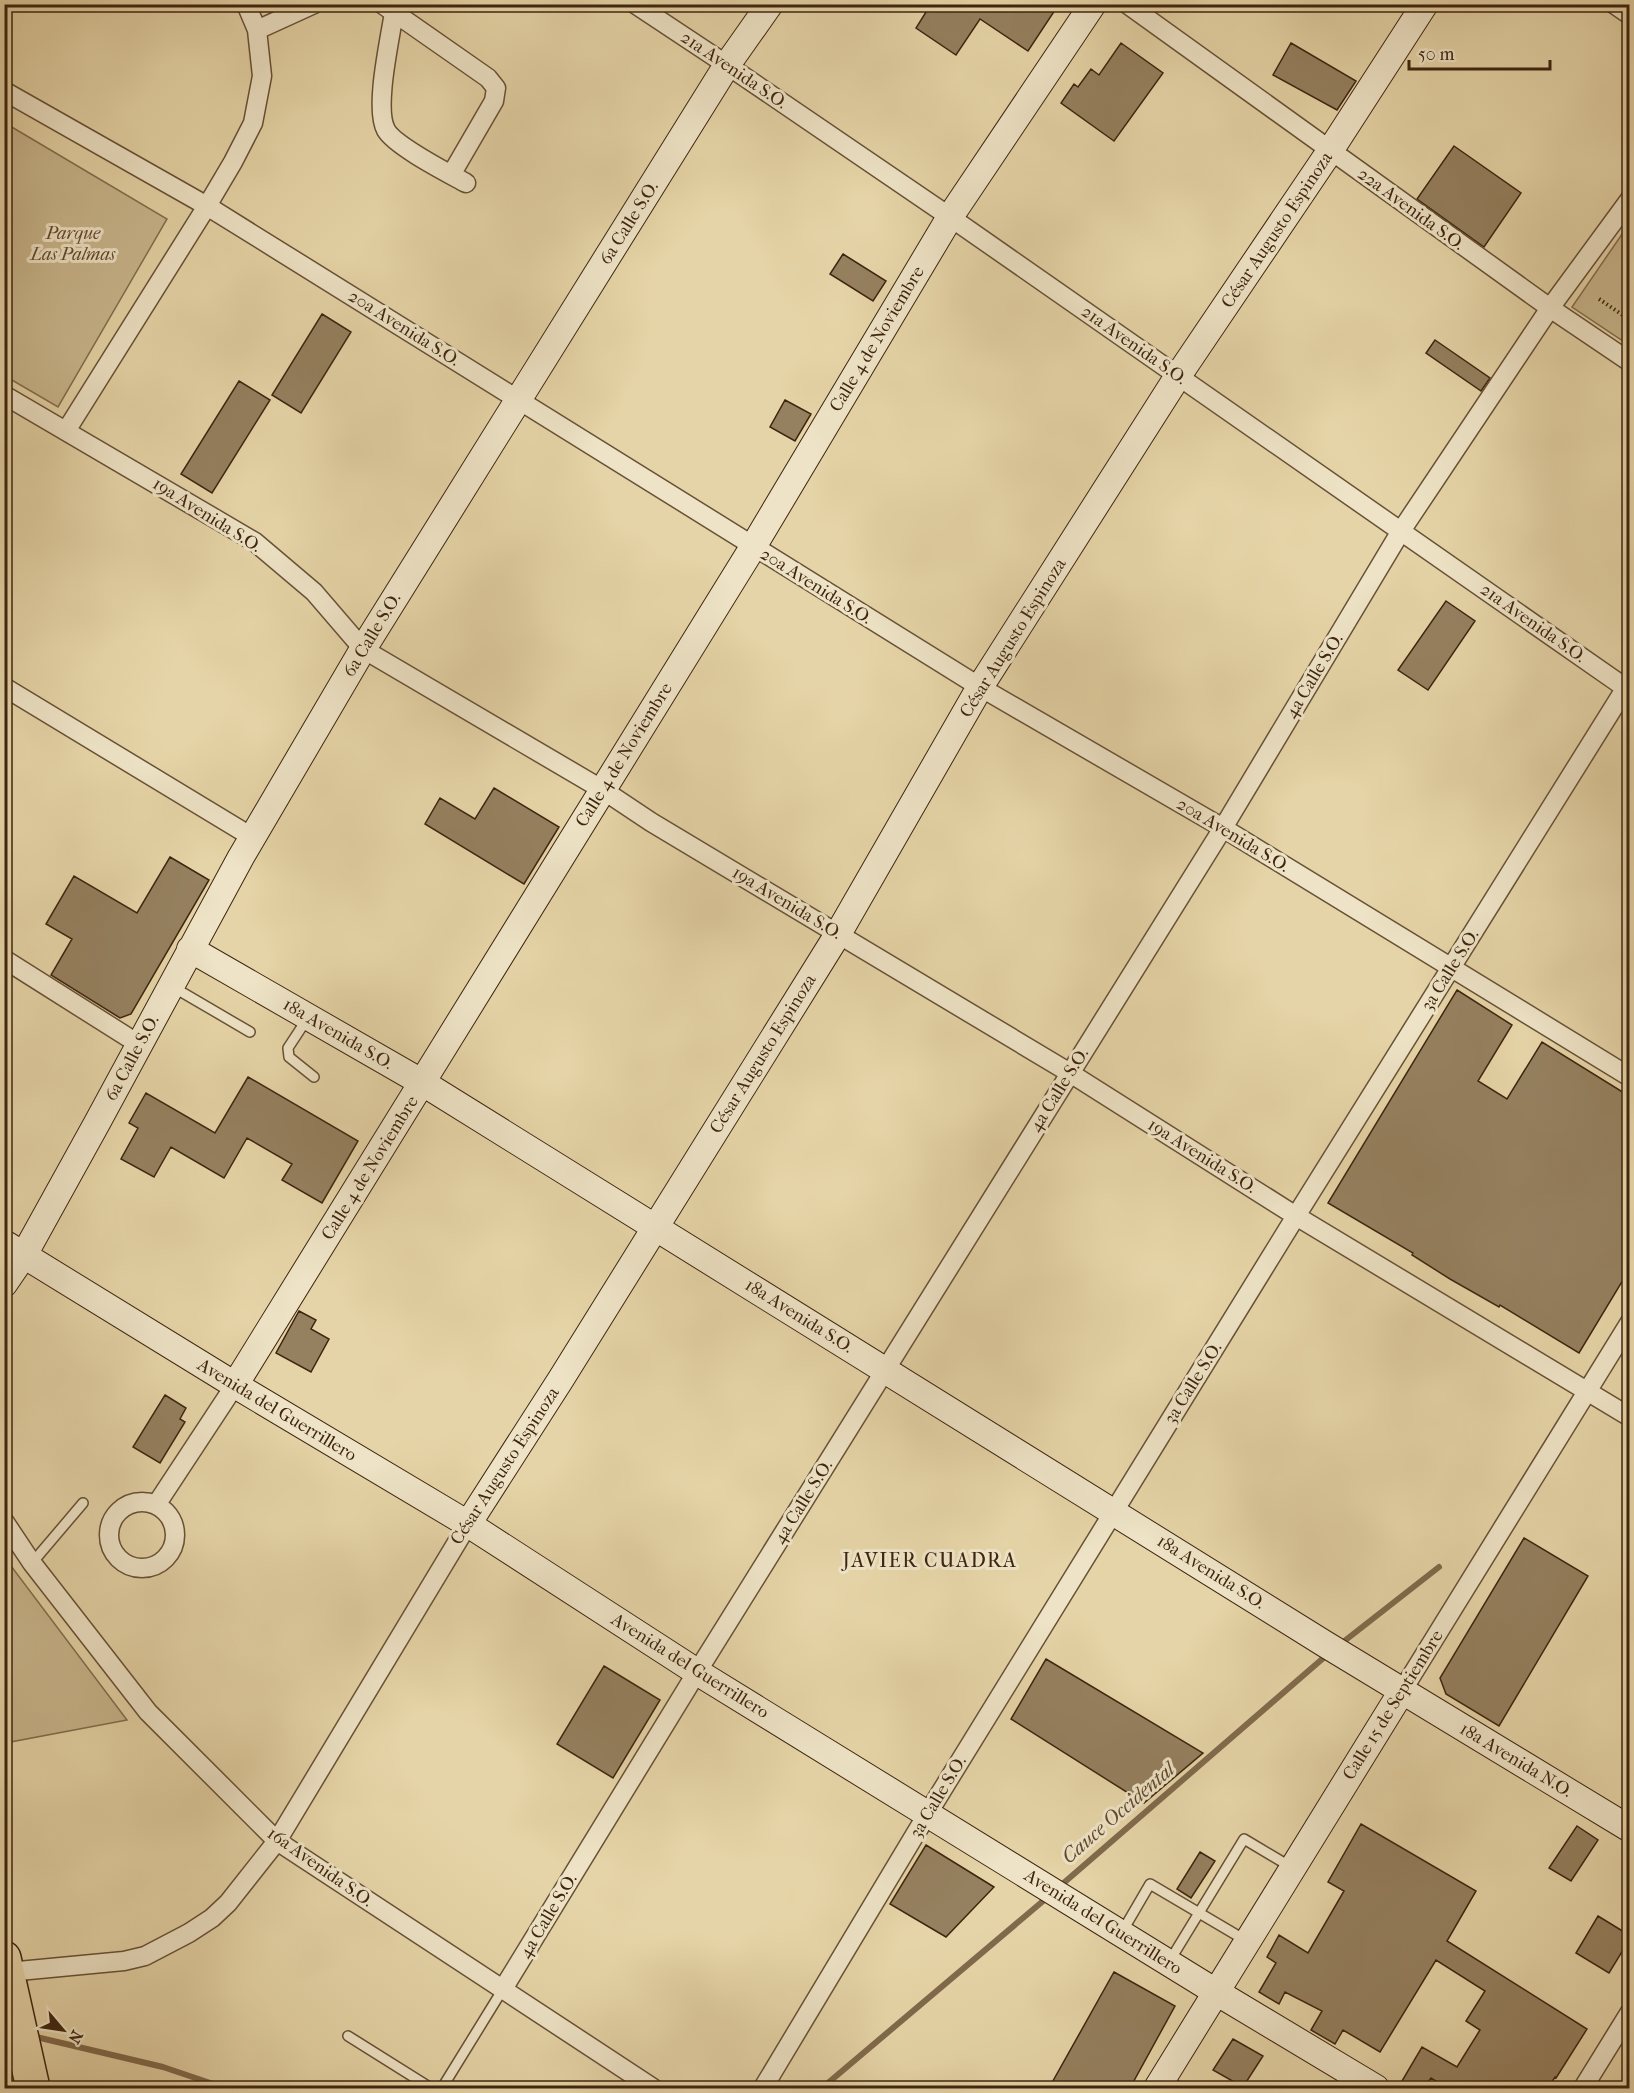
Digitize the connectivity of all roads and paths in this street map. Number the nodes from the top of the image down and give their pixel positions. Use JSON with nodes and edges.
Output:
{"nodes":[{"id":1,"x":246,"y":4,"type":"edge"},
{"id":2,"x":314,"y":4,"type":"edge"},
{"id":3,"x":635,"y":4,"type":"edge"},
{"id":4,"x":770,"y":4,"type":"edge"},
{"id":5,"x":1093,"y":4,"type":"edge"},
{"id":6,"x":1127,"y":4,"type":"edge"},
{"id":7,"x":1425,"y":4,"type":"edge"},
{"id":8,"x":1614,"y":4,"type":"edge"},
{"id":9,"x":392,"y":7,"type":"edge"},
{"id":10,"x":1629,"y":15,"type":"edge"},
{"id":11,"x":257,"y":30,"type":"junction"},
{"id":12,"x":728,"y":65,"type":"junction"},
{"id":13,"x":4,"y":91,"type":"edge"},
{"id":14,"x":1330,"y":151,"type":"junction"},
{"id":15,"x":1629,"y":199,"type":"edge"},
{"id":16,"x":207,"y":206,"type":"junction"},
{"id":17,"x":950,"y":217,"type":"junction"},
{"id":18,"x":1599,"y":299,"type":"dead end"},
{"id":19,"x":1550,"y":308,"type":"junction"},
{"id":20,"x":1629,"y":320,"type":"edge"},
{"id":21,"x":1629,"y":362,"type":"edge"},
{"id":22,"x":1178,"y":376,"type":"junction"},
{"id":23,"x":4,"y":395,"type":"edge"},
{"id":24,"x":518,"y":399,"type":"junction"},
{"id":25,"x":66,"y":431,"type":"junction"},
{"id":26,"x":1401,"y":531,"type":"junction"},
{"id":27,"x":753,"y":547,"type":"junction"},
{"id":28,"x":363,"y":649,"type":"junction"},
{"id":29,"x":1628,"y":686,"type":"edge"},
{"id":30,"x":4,"y":687,"type":"edge"},
{"id":31,"x":980,"y":687,"type":"junction"},
{"id":32,"x":603,"y":789,"type":"junction"},
{"id":33,"x":1223,"y":828,"type":"junction"},
{"id":34,"x":252,"y":837,"type":"junction"},
{"id":35,"x":838,"y":934,"type":"junction"},
{"id":36,"x":190,"y":949,"type":"junction"},
{"id":37,"x":4,"y":959,"type":"edge"},
{"id":38,"x":1451,"y":969,"type":"junction"},
{"id":39,"x":171,"y":986,"type":"junction"},
{"id":40,"x":309,"y":1017,"type":"junction"},
{"id":41,"x":250,"y":1032,"type":"dead end"},
{"id":42,"x":140,"y":1045,"type":"junction"},
{"id":43,"x":1070,"y":1073,"type":"junction"},
{"id":44,"x":314,"y":1077,"type":"dead end"},
{"id":45,"x":1629,"y":1077,"type":"edge"},
{"id":46,"x":423,"y":1083,"type":"junction"},
{"id":47,"x":1296,"y":1216,"type":"junction"},
{"id":48,"x":655,"y":1227,"type":"junction"},
{"id":49,"x":14,"y":1249,"type":"edge"},
{"id":50,"x":4,"y":1284,"type":"edge"},
{"id":51,"x":1629,"y":1322,"type":"edge"},
{"id":52,"x":886,"y":1370,"type":"junction"},
{"id":53,"x":235,"y":1385,"type":"junction"},
{"id":54,"x":1587,"y":1391,"type":"junction"},
{"id":55,"x":1629,"y":1417,"type":"edge"},
{"id":56,"x":83,"y":1503,"type":"dead end"},
{"id":57,"x":156,"y":1505,"type":"dead end"},
{"id":58,"x":1114,"y":1511,"type":"junction"},
{"id":59,"x":4,"y":1521,"type":"edge"},
{"id":60,"x":468,"y":1524,"type":"junction"},
{"id":61,"x":32,"y":1563,"type":"junction"},
{"id":62,"x":697,"y":1672,"type":"junction"},
{"id":63,"x":1402,"y":1691,"type":"junction"},
{"id":64,"x":928,"y":1813,"type":"junction"},
{"id":65,"x":1629,"y":1829,"type":"edge"},
{"id":66,"x":277,"y":1841,"type":"junction"},
{"id":67,"x":1293,"y":1868,"type":"junction"},
{"id":68,"x":1199,"y":1913,"type":"junction"},
{"id":69,"x":1120,"y":1934,"type":"junction"},
{"id":70,"x":1247,"y":1942,"type":"junction"},
{"id":71,"x":1169,"y":1963,"type":"junction"},
{"id":72,"x":6,"y":1965,"type":"edge"},
{"id":73,"x":503,"y":1989,"type":"junction"},
{"id":74,"x":1216,"y":1992,"type":"junction"},
{"id":75,"x":1629,"y":2012,"type":"edge"},
{"id":76,"x":348,"y":2036,"type":"dead end"},
{"id":77,"x":1167,"y":2085,"type":"edge"},
{"id":78,"x":33,"y":2088,"type":"edge"},
{"id":79,"x":431,"y":2088,"type":"edge"},
{"id":80,"x":442,"y":2088,"type":"edge"},
{"id":81,"x":653,"y":2088,"type":"edge"},
{"id":82,"x":763,"y":2088,"type":"edge"},
{"id":83,"x":1376,"y":2088,"type":"edge"},
{"id":84,"x":1583,"y":2088,"type":"edge"}],
"edges":[{"from":1,"to":11,"type":"street"},
{"from":2,"to":11,"type":"street"},
{"from":3,"to":12,"type":"street","name":"21a Avenida S.O."},
{"from":4,"to":12,"type":"street","name":"6a Calle S.O."},
{"from":5,"to":17,"type":"street","name":"Calle 4 de Noviembre"},
{"from":6,"to":14,"type":"street","name":"22a Avenida S.O."},
{"from":7,"to":14,"type":"street","name":"César Augusto Espinoza"},
{"from":8,"to":10,"type":"street"},
{"from":9,"to":9,"type":"street"},
{"from":11,"to":16,"type":"street"},
{"from":12,"to":17,"type":"street","name":"21a Avenida S.O."},
{"from":12,"to":24,"type":"street","name":"6a Calle S.O."},
{"from":13,"to":16,"type":"street","name":"20a Avenida S.O."},
{"from":14,"to":19,"type":"street","name":"22a Avenida S.O."},
{"from":14,"to":22,"type":"street","name":"César Augusto Espinoza"},
{"from":15,"to":19,"type":"street","name":"4a Calle S.O."},
{"from":16,"to":24,"type":"street","name":"20a Avenida S.O."},
{"from":16,"to":25,"type":"street"},
{"from":17,"to":22,"type":"street","name":"21a Avenida S.O."},
{"from":17,"to":27,"type":"street","name":"Calle 4 de Noviembre"},
{"from":18,"to":20,"type":"path"},
{"from":19,"to":21,"type":"street","name":"22a Avenida S.O."},
{"from":19,"to":26,"type":"street","name":"4a Calle S.O."},
{"from":22,"to":26,"type":"street","name":"21a Avenida S.O."},
{"from":22,"to":31,"type":"street","name":"César Augusto Espinoza"},
{"from":23,"to":25,"type":"street","name":"19a Avenida S.O."},
{"from":24,"to":27,"type":"street","name":"20a Avenida S.O."},
{"from":24,"to":28,"type":"street","name":"6a Calle S.O."},
{"from":25,"to":28,"type":"street","name":"19a Avenida S.O."},
{"from":26,"to":29,"type":"street","name":"21a Avenida S.O."},
{"from":26,"to":33,"type":"street","name":"4a Calle S.O."},
{"from":27,"to":31,"type":"street","name":"20a Avenida S.O."},
{"from":27,"to":32,"type":"street","name":"Calle 4 de Noviembre"},
{"from":28,"to":32,"type":"street","name":"19a Avenida S.O."},
{"from":28,"to":34,"type":"street","name":"6a Calle S.O."},
{"from":29,"to":38,"type":"street","name":"3a Calle S.O."},
{"from":30,"to":34,"type":"street"},
{"from":31,"to":33,"type":"street","name":"20a Avenida S.O."},
{"from":31,"to":35,"type":"street","name":"César Augusto Espinoza"},
{"from":32,"to":35,"type":"street","name":"19a Avenida S.O."},
{"from":32,"to":46,"type":"street","name":"Calle 4 de Noviembre"},
{"from":33,"to":38,"type":"street","name":"20a Avenida S.O."},
{"from":33,"to":43,"type":"street","name":"4a Calle S.O."},
{"from":34,"to":36,"type":"street","name":"6a Calle S.O."},
{"from":35,"to":43,"type":"street","name":"19a Avenida S.O."},
{"from":35,"to":48,"type":"street","name":"César Augusto Espinoza"},
{"from":36,"to":39,"type":"street","name":"6a Calle S.O."},
{"from":36,"to":40,"type":"street","name":"18a Avenida S.O."},
{"from":37,"to":42,"type":"street"},
{"from":38,"to":45,"type":"street","name":"20a Avenida S.O."},
{"from":38,"to":47,"type":"street","name":"3a Calle S.O."},
{"from":39,"to":41,"type":"lane"},
{"from":39,"to":42,"type":"street","name":"6a Calle S.O."},
{"from":40,"to":44,"type":"lane"},
{"from":40,"to":46,"type":"street","name":"18a Avenida S.O."},
{"from":42,"to":49,"type":"street","name":"6a Calle S.O."},
{"from":43,"to":47,"type":"street","name":"19a Avenida S.O."},
{"from":43,"to":52,"type":"street","name":"4a Calle S.O."},
{"from":46,"to":48,"type":"street","name":"18a Avenida S.O."},
{"from":46,"to":53,"type":"street","name":"Calle 4 de Noviembre"},
{"from":47,"to":54,"type":"street","name":"19a Avenida S.O."},
{"from":47,"to":58,"type":"street","name":"3a Calle S.O."},
{"from":48,"to":52,"type":"street","name":"18a Avenida S.O."},
{"from":48,"to":60,"type":"street","name":"César Augusto Espinoza"},
{"from":49,"to":50,"type":"street","name":"6a Calle S.O."},
{"from":49,"to":53,"type":"street","name":"Avenida del Guerrillero"},
{"from":51,"to":54,"type":"street","name":"Calle 15 de Septiembre"},
{"from":52,"to":58,"type":"street","name":"18a Avenida S.O."},
{"from":52,"to":62,"type":"street","name":"4a Calle S.O."},
{"from":53,"to":57,"type":"street","name":"Calle 4 de Noviembre"},
{"from":53,"to":60,"type":"street","name":"Avenida del Guerrillero"},
{"from":54,"to":55,"type":"street","name":"19a Avenida S.O."},
{"from":54,"to":63,"type":"street","name":"Calle 15 de Septiembre"},
{"from":56,"to":61,"type":"lane"},
{"from":58,"to":63,"type":"street","name":"18a Avenida S.O."},
{"from":58,"to":64,"type":"street","name":"3a Calle S.O."},
{"from":59,"to":61,"type":"street","name":"16a Avenida S.O."},
{"from":60,"to":62,"type":"street","name":"Avenida del Guerrillero"},
{"from":60,"to":66,"type":"street","name":"César Augusto Espinoza"},
{"from":61,"to":66,"type":"street","name":"16a Avenida S.O."},
{"from":62,"to":64,"type":"street","name":"Avenida del Guerrillero"},
{"from":62,"to":73,"type":"street","name":"4a Calle S.O."},
{"from":63,"to":65,"type":"street","name":"18a Avenida N.O."},
{"from":63,"to":67,"type":"street","name":"Calle 15 de Septiembre"},
{"from":64,"to":69,"type":"street","name":"Avenida del Guerrillero"},
{"from":64,"to":82,"type":"street","name":"3a Calle S.O."},
{"from":66,"to":72,"type":"street","name":"César Augusto Espinoza"},
{"from":66,"to":73,"type":"street","name":"16a Avenida S.O."},
{"from":67,"to":68,"type":"lane"},
{"from":67,"to":70,"type":"street","name":"Calle 15 de Septiembre"},
{"from":68,"to":69,"type":"lane"},
{"from":68,"to":70,"type":"lane"},
{"from":68,"to":71,"type":"lane"},
{"from":69,"to":71,"type":"street","name":"Avenida del Guerrillero"},
{"from":70,"to":74,"type":"street","name":"Calle 15 de Septiembre"},
{"from":71,"to":74,"type":"street","name":"Avenida del Guerrillero"},
{"from":72,"to":78,"type":"highway"},
{"from":73,"to":80,"type":"lane"},
{"from":73,"to":81,"type":"street","name":"16a Avenida S.O."},
{"from":74,"to":77,"type":"street","name":"Calle 15 de Septiembre"},
{"from":74,"to":83,"type":"street","name":"Avenida del Guerrillero"},
{"from":75,"to":84,"type":"street"},
{"from":76,"to":79,"type":"lane"}]}
